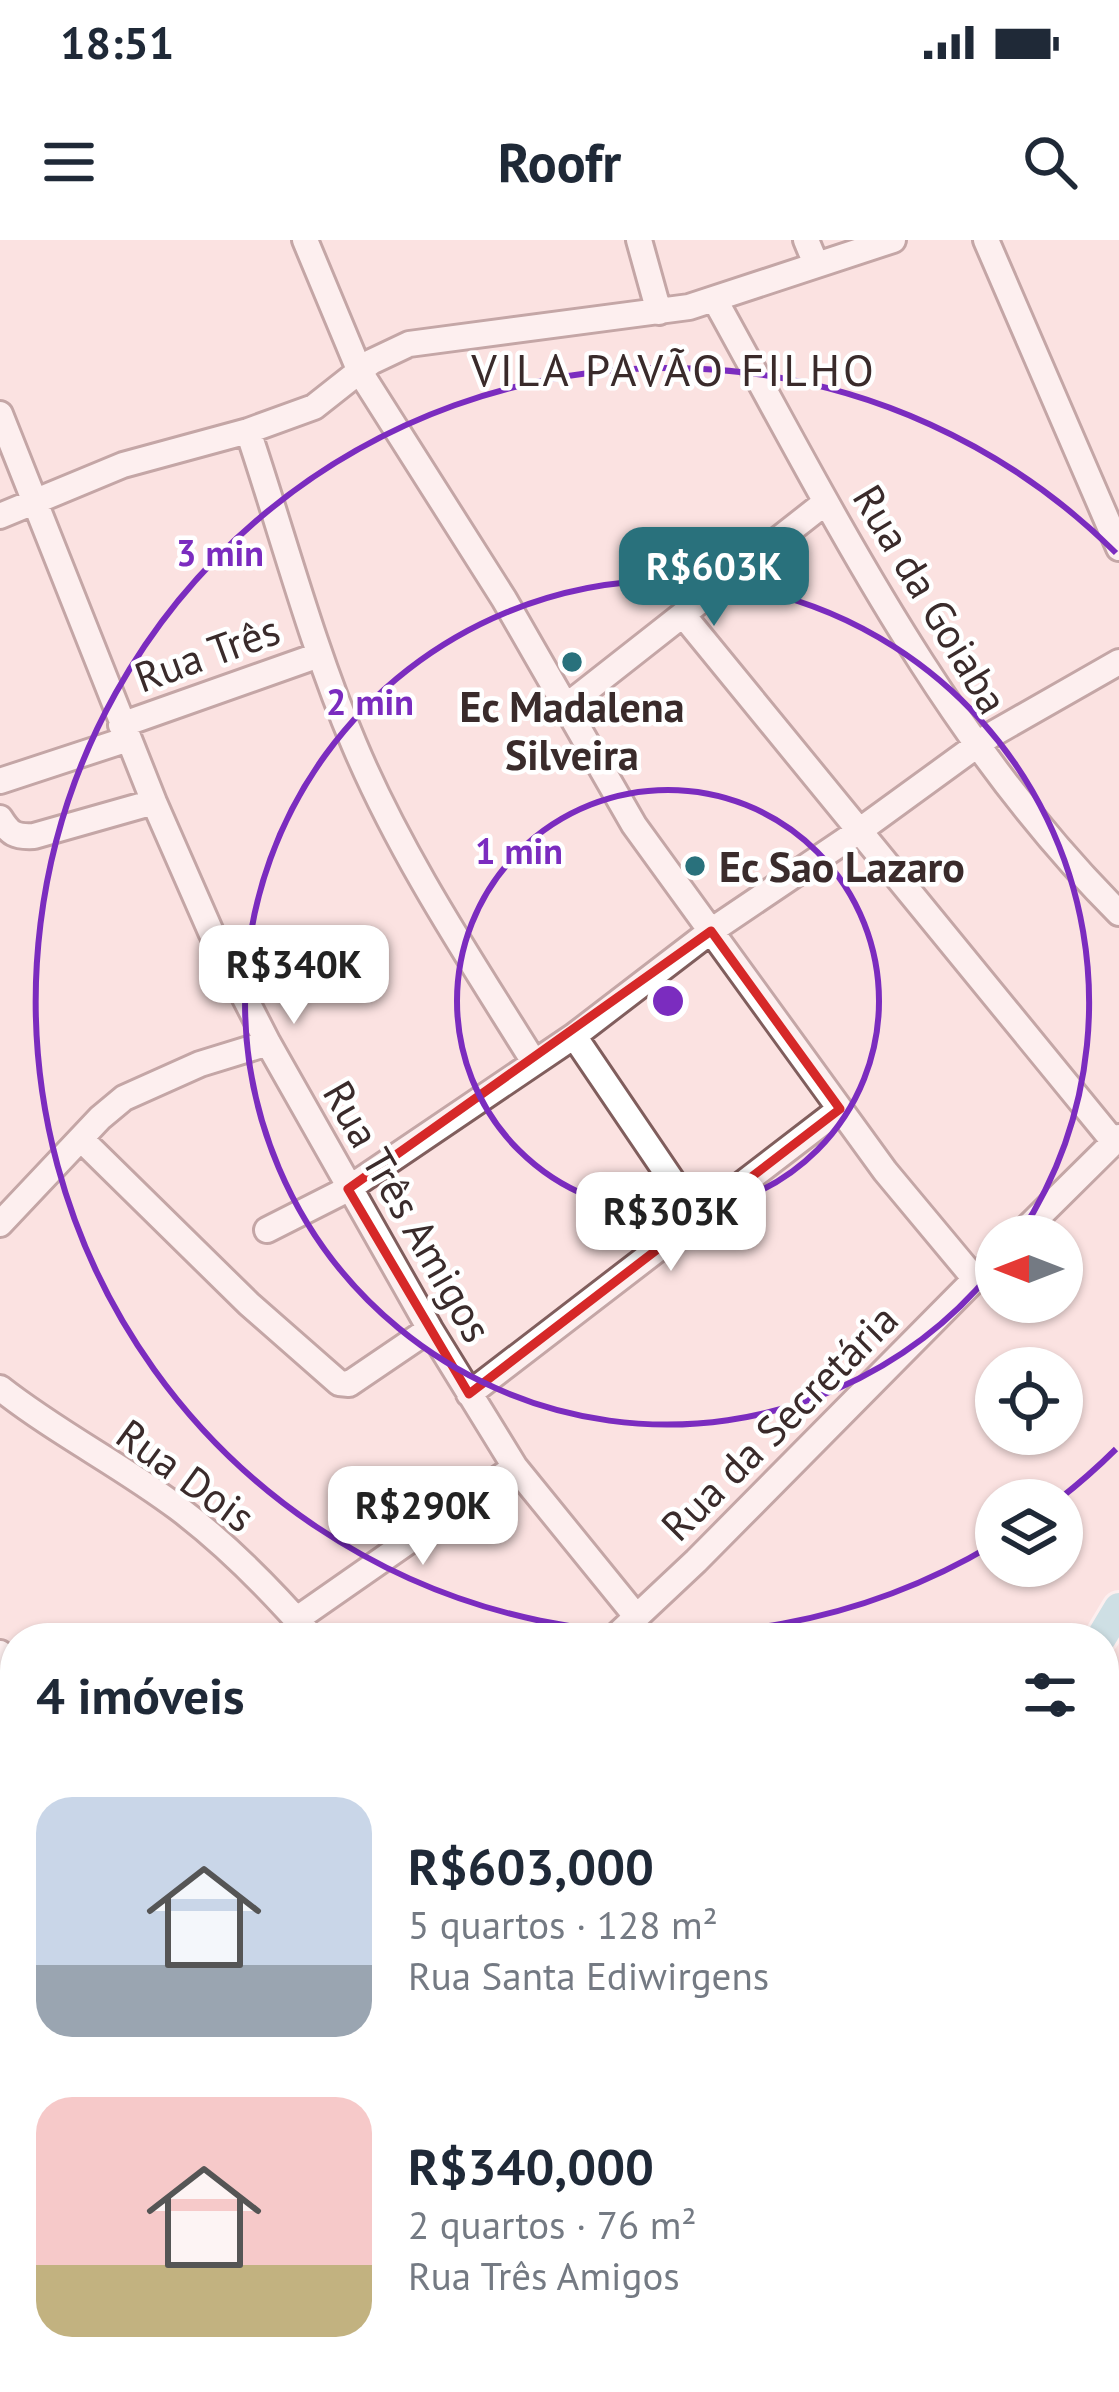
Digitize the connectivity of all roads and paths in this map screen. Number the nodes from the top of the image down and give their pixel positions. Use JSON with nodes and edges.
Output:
{"nodes":[{"id":1,"x":305,"y":240,"type":"edge"},
{"id":2,"x":640,"y":240,"type":"edge"},
{"id":3,"x":892,"y":240,"type":"edge"},
{"id":4,"x":986,"y":240,"type":"edge"},
{"id":5,"x":811,"y":252,"type":"edge"},
{"id":6,"x":715,"y":299,"type":"junction"},
{"id":7,"x":659,"y":312,"type":"junction"},
{"id":8,"x":360,"y":372,"type":"junction"},
{"id":9,"x":0,"y":414,"type":"edge"},
{"id":10,"x":248,"y":431,"type":"junction"},
{"id":11,"x":36,"y":499,"type":"junction"},
{"id":12,"x":826,"y":502,"type":"junction"},
{"id":13,"x":0,"y":516,"type":"edge"},
{"id":14,"x":1119,"y":548,"type":"edge"},
{"id":15,"x":683,"y":615,"type":"junction"},
{"id":16,"x":319,"y":655,"type":"junction"},
{"id":17,"x":1119,"y":662,"type":"edge"},
{"id":18,"x":564,"y":708,"type":"junction"},
{"id":19,"x":124,"y":732,"type":"junction"},
{"id":20,"x":975,"y":746,"type":"junction"},
{"id":21,"x":0,"y":781,"type":"edge"},
{"id":22,"x":154,"y":802,"type":"junction"},
{"id":23,"x":0,"y":818,"type":"edge"},
{"id":24,"x":859,"y":832,"type":"junction"},
{"id":25,"x":1119,"y":913,"type":"edge"},
{"id":26,"x":710,"y":931,"type":"junction"},
{"id":27,"x":574,"y":1036,"type":"junction"},
{"id":28,"x":268,"y":1043,"type":"junction"},
{"id":29,"x":534,"y":1062,"type":"junction"},
{"id":30,"x":840,"y":1109,"type":"junction"},
{"id":31,"x":81,"y":1139,"type":"junction"},
{"id":32,"x":1117,"y":1139,"type":"edge"},
{"id":33,"x":349,"y":1189,"type":"junction"},
{"id":34,"x":1040,"y":1215,"type":"edge"},
{"id":35,"x":696,"y":1216,"type":"junction"},
{"id":36,"x":0,"y":1224,"type":"edge"},
{"id":37,"x":267,"y":1230,"type":"dead end"},
{"id":38,"x":975,"y":1279,"type":"joint"},
{"id":39,"x":430,"y":1328,"type":"junction"},
{"id":40,"x":0,"y":1388,"type":"edge"},
{"id":41,"x":469,"y":1394,"type":"junction"},
{"id":42,"x":515,"y":1467,"type":"junction"},
{"id":43,"x":636,"y":1616,"type":"junction"},
{"id":44,"x":299,"y":1623,"type":"edge"},
{"id":45,"x":313,"y":1623,"type":"edge"},
{"id":46,"x":629,"y":1623,"type":"edge"}],
"edges":[{"from":1,"to":8,"type":"street"},
{"from":2,"to":7,"type":"street"},
{"from":3,"to":5,"type":"street"},
{"from":4,"to":14,"type":"street"},
{"from":5,"to":6,"type":"street"},
{"from":6,"to":7,"type":"street"},
{"from":6,"to":12,"type":"street","name":"Rua da Goiaba"},
{"from":7,"to":8,"type":"street"},
{"from":8,"to":10,"type":"street"},
{"from":8,"to":18,"type":"street"},
{"from":9,"to":11,"type":"street","name":"Rua Três Amigos"},
{"from":10,"to":11,"type":"street"},
{"from":10,"to":16,"type":"street"},
{"from":11,"to":13,"type":"street"},
{"from":11,"to":19,"type":"street","name":"Rua Três Amigos"},
{"from":12,"to":15,"type":"street"},
{"from":12,"to":20,"type":"street","name":"Rua da Goiaba"},
{"from":15,"to":18,"type":"street"},
{"from":15,"to":24,"type":"street"},
{"from":16,"to":19,"type":"street","name":"Rua Três"},
{"from":16,"to":29,"type":"street"},
{"from":17,"to":20,"type":"street"},
{"from":18,"to":26,"type":"street"},
{"from":19,"to":21,"type":"street","name":"Rua Três"},
{"from":19,"to":22,"type":"street","name":"Rua Três Amigos"},
{"from":20,"to":24,"type":"street"},
{"from":20,"to":25,"type":"street","name":"Rua da Goiaba"},
{"from":22,"to":23,"type":"street"},
{"from":22,"to":28,"type":"street","name":"Rua Três Amigos"},
{"from":24,"to":26,"type":"street"},
{"from":24,"to":32,"type":"street"},
{"from":26,"to":27,"type":"street"},
{"from":26,"to":30,"type":"street"},
{"from":27,"to":29,"type":"street"},
{"from":27,"to":35,"type":"street"},
{"from":28,"to":31,"type":"street"},
{"from":28,"to":33,"type":"street","name":"Rua Três Amigos"},
{"from":29,"to":33,"type":"street"},
{"from":30,"to":35,"type":"street"},
{"from":30,"to":38,"type":"street"},
{"from":31,"to":36,"type":"street"},
{"from":31,"to":39,"type":"street"},
{"from":32,"to":34,"type":"street"},
{"from":33,"to":37,"type":"street"},
{"from":33,"to":39,"type":"street","name":"Rua Três Amigos"},
{"from":35,"to":41,"type":"street"},
{"from":38,"to":43,"type":"street","name":"Rua da Secretária"},
{"from":39,"to":41,"type":"street","name":"Rua Três Amigos"},
{"from":40,"to":44,"type":"street","name":"Rua Dois"},
{"from":41,"to":42,"type":"street","name":"Rua Três Amigos"},
{"from":42,"to":43,"type":"street","name":"Rua Três Amigos"},
{"from":42,"to":45,"type":"street"},
{"from":43,"to":46,"type":"street","name":"Rua da Secretária"}]}
